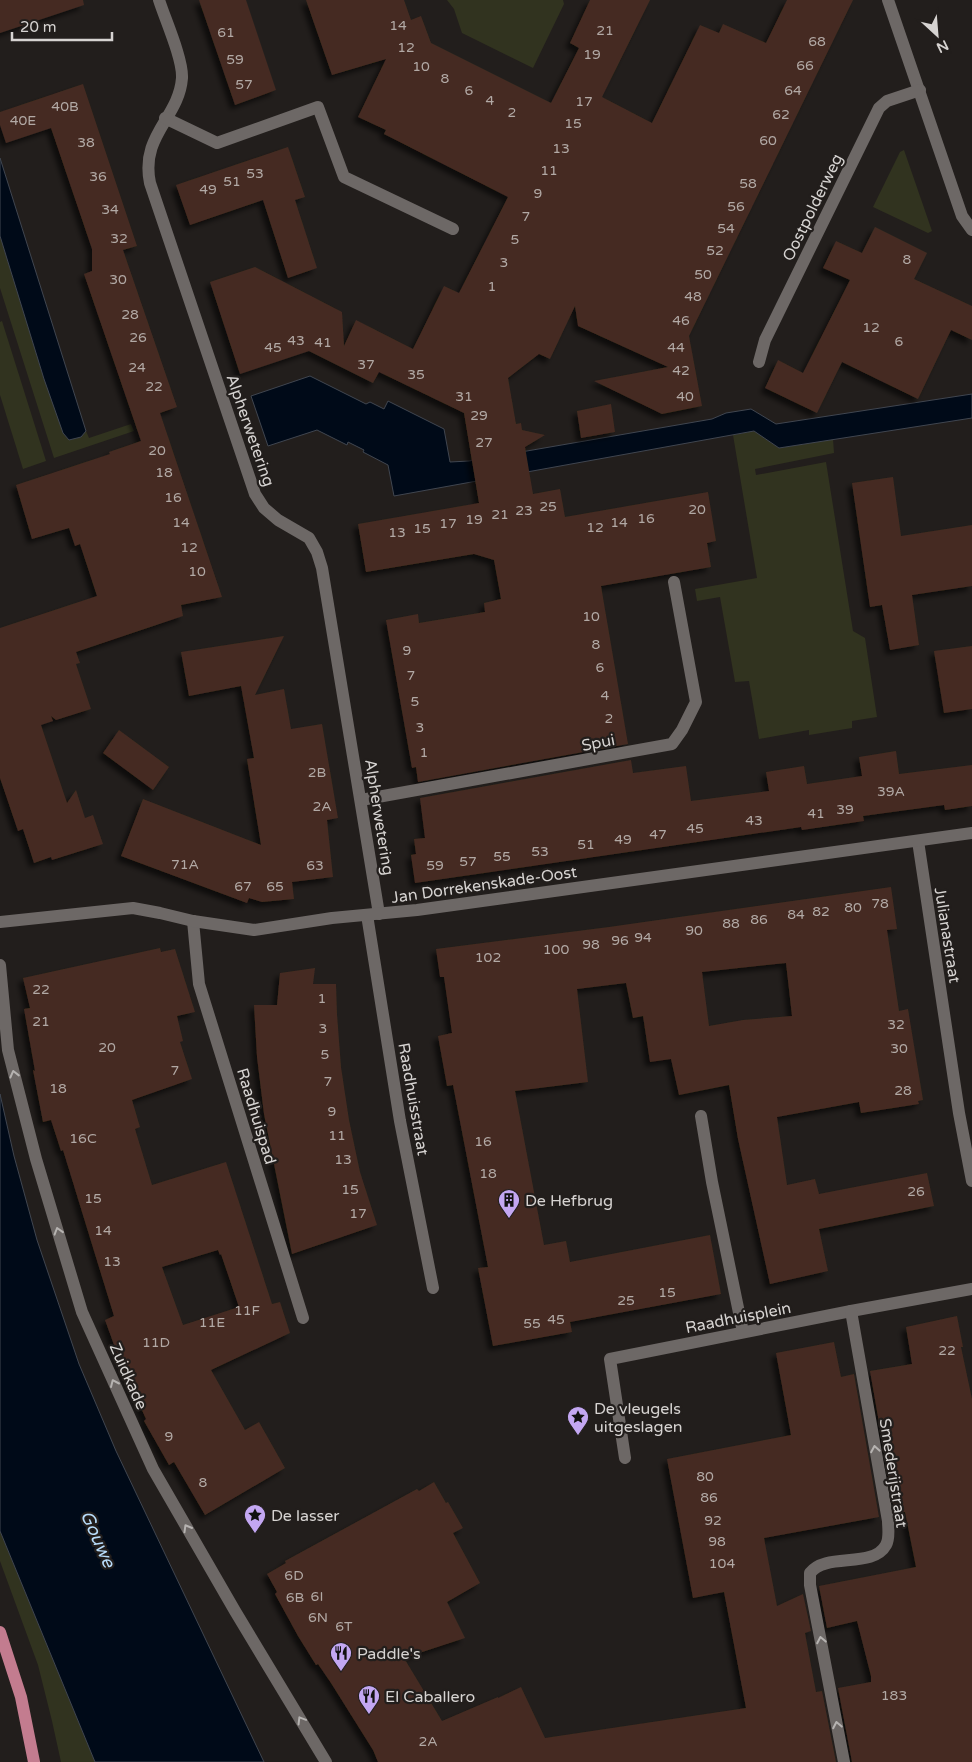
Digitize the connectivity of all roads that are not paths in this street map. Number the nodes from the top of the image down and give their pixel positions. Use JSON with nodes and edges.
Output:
{"nodes":[{"id":1,"x":159,"y":0,"type":"edge"},
{"id":2,"x":888,"y":0,"type":"edge"},
{"id":3,"x":920,"y":90,"type":"junction"},
{"id":4,"x":166,"y":118,"type":"junction"},
{"id":5,"x":453,"y":228,"type":"dead end"},
{"id":6,"x":972,"y":230,"type":"edge"},
{"id":7,"x":759,"y":362,"type":"dead end"},
{"id":8,"x":674,"y":582,"type":"dead end"},
{"id":9,"x":361,"y":800,"type":"junction"},
{"id":10,"x":972,"y":833,"type":"edge"},
{"id":11,"x":918,"y":841,"type":"junction"},
{"id":12,"x":373,"y":914,"type":"junction"},
{"id":13,"x":193,"y":921,"type":"junction"},
{"id":14,"x":0,"y":922,"type":"edge"},
{"id":15,"x":0,"y":965,"type":"edge"},
{"id":16,"x":701,"y":1116,"type":"dead end"},
{"id":17,"x":972,"y":1182,"type":"edge"},
{"id":18,"x":433,"y":1288,"type":"dead end"},
{"id":19,"x":972,"y":1289,"type":"edge"},
{"id":20,"x":851,"y":1311,"type":"junction"},
{"id":21,"x":303,"y":1318,"type":"dead end"},
{"id":22,"x":743,"y":1332,"type":"junction"},
{"id":23,"x":625,"y":1458,"type":"dead end"},
{"id":24,"x":0,"y":1632,"type":"edge"},
{"id":25,"x":34,"y":1762,"type":"edge"},
{"id":26,"x":326,"y":1762,"type":"edge"},
{"id":27,"x":844,"y":1762,"type":"edge"}],
"edges":[{"from":1,"to":4,"type":"street","name":"Alpherwetering"},
{"from":2,"to":3,"type":"street"},
{"from":3,"to":6,"type":"street"},
{"from":3,"to":7,"type":"street","name":"Oostpolderweg"},
{"from":4,"to":5,"type":"street"},
{"from":4,"to":9,"type":"street","name":"Alpherwetering"},
{"from":8,"to":9,"type":"street","name":"Spui"},
{"from":9,"to":12,"type":"street","name":"Alpherwetering"},
{"from":10,"to":11,"type":"street","name":"Jan Dorrekenskade-Oost"},
{"from":11,"to":12,"type":"street","name":"Jan Dorrekenskade-Oost"},
{"from":11,"to":17,"type":"street","name":"Julianastraat"},
{"from":12,"to":13,"type":"street","name":"Jan Dorrekenskade-Oost"},
{"from":12,"to":18,"type":"street","name":"Raadhuisstraat"},
{"from":13,"to":14,"type":"street","name":"Jan Dorrekenskade-Oost"},
{"from":13,"to":21,"type":"street","name":"Raadhuispad"},
{"from":26,"to":15,"type":"street","name":"Zuidkade","one_way":true},
{"from":16,"to":22,"type":"street"},
{"from":19,"to":20,"type":"street","name":"Raadhuisplein"},
{"from":20,"to":22,"type":"street","name":"Raadhuisplein"},
{"from":27,"to":20,"type":"street","name":"Smederijstraat","one_way":true},
{"from":22,"to":23,"type":"street","name":"Raadhuisplein"},
{"from":24,"to":25,"type":"main road"}]}
